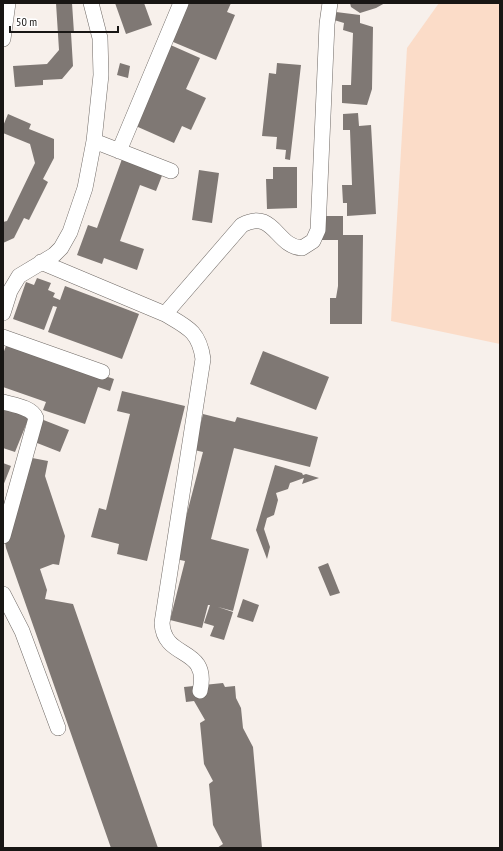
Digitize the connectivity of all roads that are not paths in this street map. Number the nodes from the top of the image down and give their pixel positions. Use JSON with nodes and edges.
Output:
{"nodes":[{"id":1,"x":8,"y":3,"type":"edge"},
{"id":2,"x":92,"y":3,"type":"edge"},
{"id":3,"x":181,"y":3,"type":"edge"},
{"id":4,"x":330,"y":3,"type":"edge"},
{"id":5,"x":3,"y":40,"type":"edge"},
{"id":6,"x":94,"y":141,"type":"junction"},
{"id":7,"x":119,"y":151,"type":"junction"},
{"id":8,"x":171,"y":171,"type":"dead end"},
{"id":9,"x":41,"y":262,"type":"junction"},
{"id":10,"x":3,"y":313,"type":"edge"},
{"id":11,"x":165,"y":314,"type":"junction"},
{"id":12,"x":3,"y":338,"type":"edge"},
{"id":13,"x":102,"y":372,"type":"dead end"},
{"id":14,"x":3,"y":402,"type":"edge"},
{"id":15,"x":3,"y":536,"type":"edge"},
{"id":16,"x":3,"y":594,"type":"edge"},
{"id":17,"x":200,"y":691,"type":"dead end"},
{"id":18,"x":58,"y":728,"type":"dead end"}],
"edges":[{"from":1,"to":5,"type":"street"},
{"from":2,"to":6,"type":"street"},
{"from":3,"to":7,"type":"street"},
{"from":4,"to":11,"type":"street"},
{"from":6,"to":7,"type":"street"},
{"from":6,"to":9,"type":"street"},
{"from":7,"to":8,"type":"street"},
{"from":9,"to":10,"type":"street"},
{"from":9,"to":11,"type":"street"},
{"from":11,"to":17,"type":"street"},
{"from":12,"to":13,"type":"street"},
{"from":14,"to":15,"type":"street"},
{"from":16,"to":18,"type":"street"}]}
